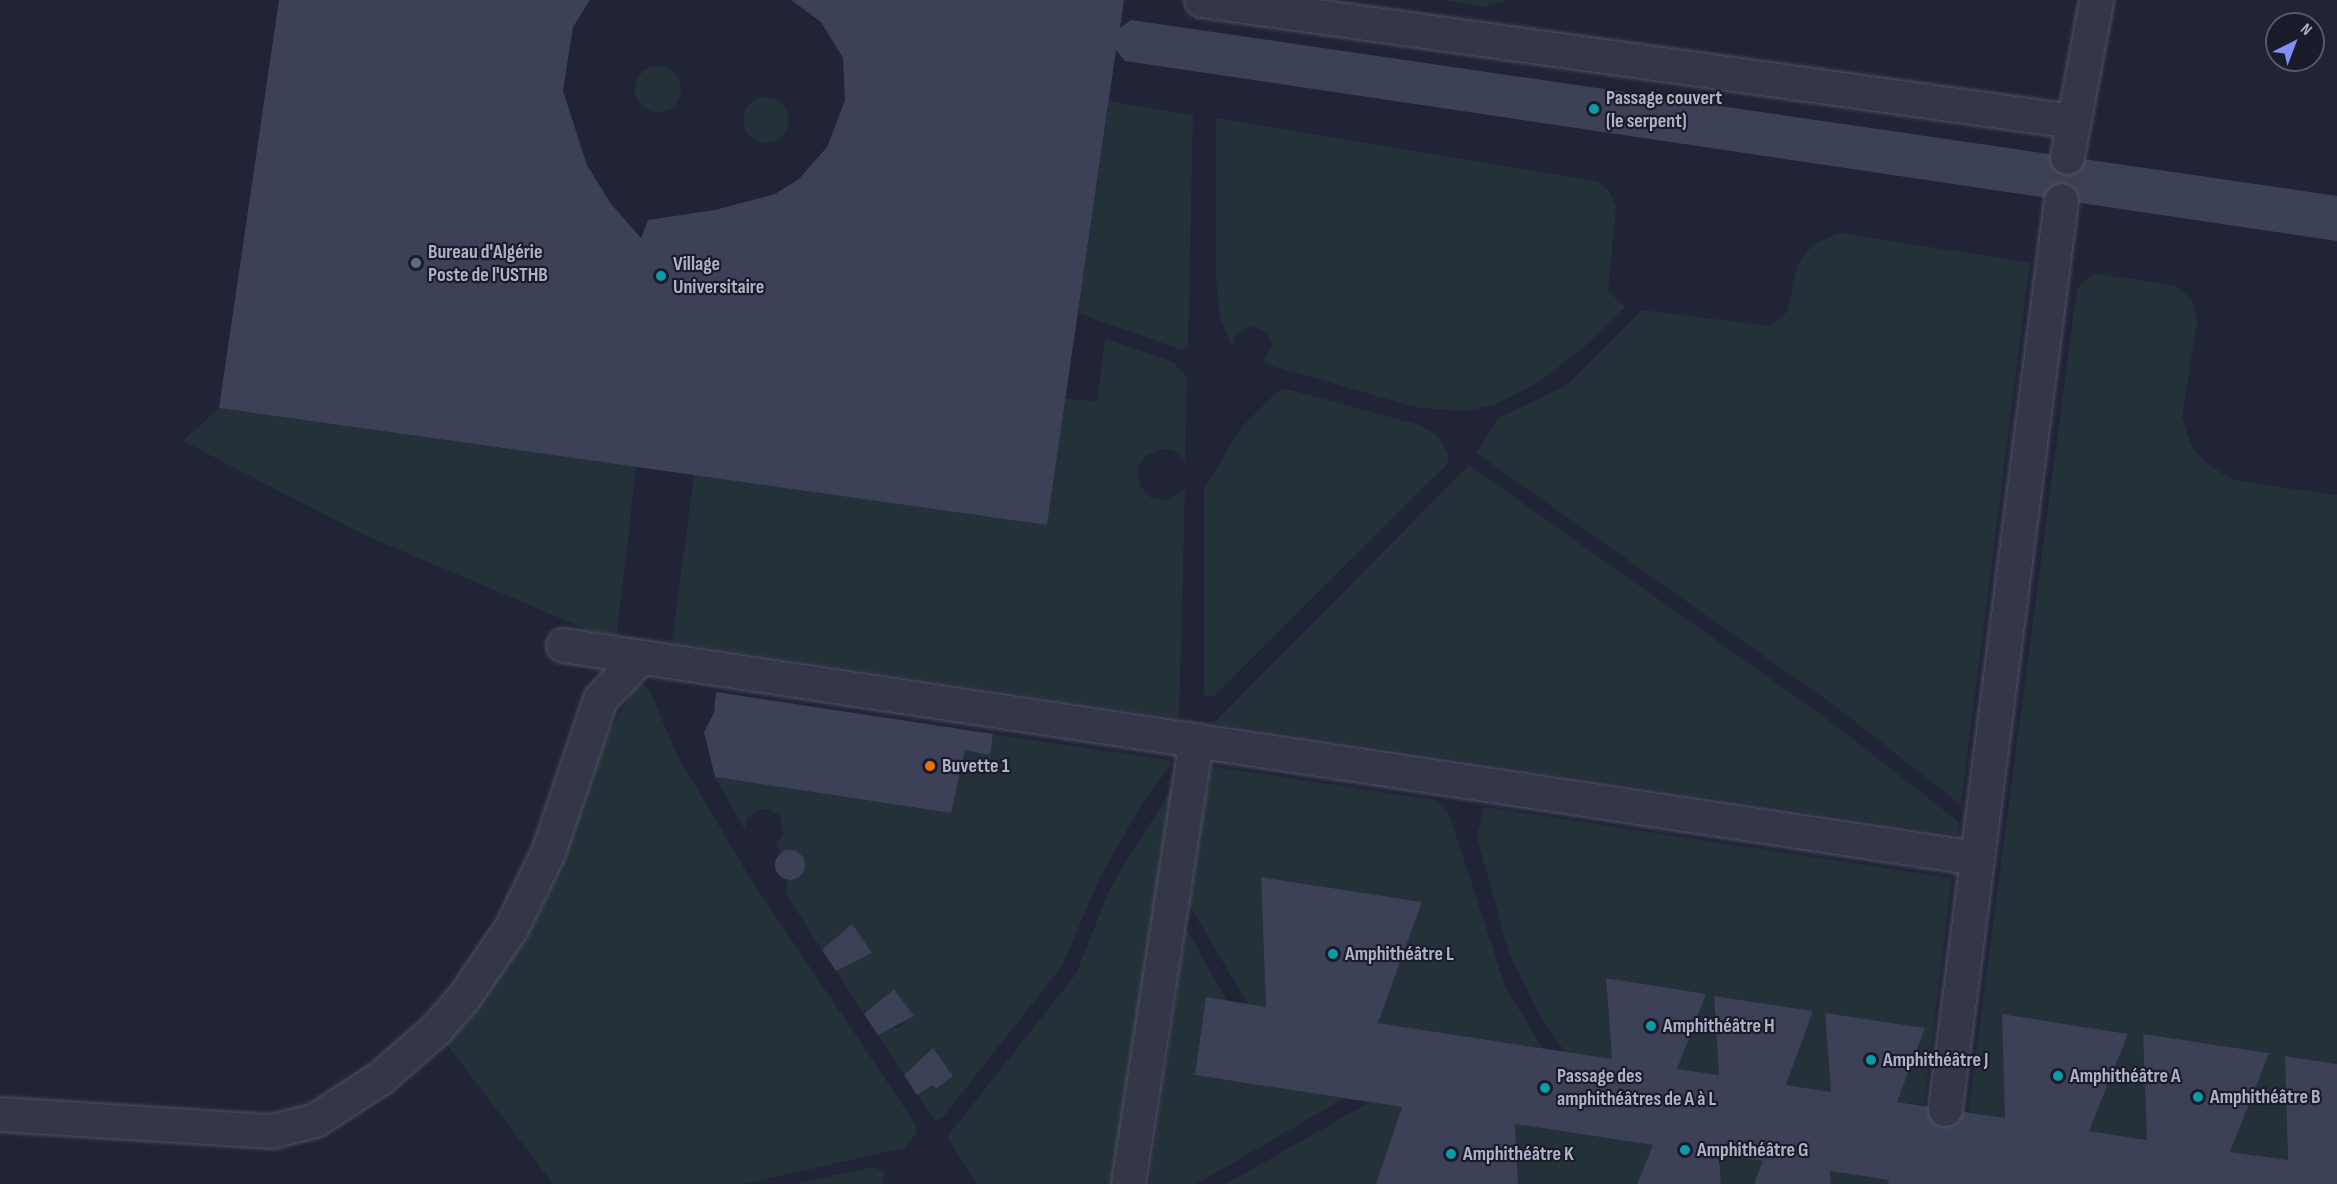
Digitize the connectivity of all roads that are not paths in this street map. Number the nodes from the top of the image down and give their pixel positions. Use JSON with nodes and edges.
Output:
{"nodes":[{"id":1,"x":1201,"y":0,"type":"edge"},
{"id":2,"x":2096,"y":0,"type":"edge"},
{"id":3,"x":2072,"y":121,"type":"junction"},
{"id":4,"x":2067,"y":157,"type":"tunnel mouth"},
{"id":5,"x":2061,"y":200,"type":"tunnel mouth"},
{"id":6,"x":563,"y":645,"type":"dead end"},
{"id":7,"x":640,"y":657,"type":"junction"},
{"id":8,"x":1197,"y":741,"type":"junction"},
{"id":9,"x":1977,"y":858,"type":"junction"},
{"id":10,"x":1945,"y":1109,"type":"dead end"},
{"id":11,"x":0,"y":1114,"type":"edge"},
{"id":12,"x":1128,"y":1184,"type":"edge"}],
"edges":[{"from":1,"to":3,"type":"lane"},
{"from":2,"to":3,"type":"lane"},
{"from":3,"to":4,"type":"lane"},
{"from":5,"to":9,"type":"lane"},
{"from":6,"to":7,"type":"lane"},
{"from":7,"to":8,"type":"lane"},
{"from":7,"to":11,"type":"lane"},
{"from":8,"to":9,"type":"lane"},
{"from":8,"to":12,"type":"lane"},
{"from":9,"to":10,"type":"lane"}]}
